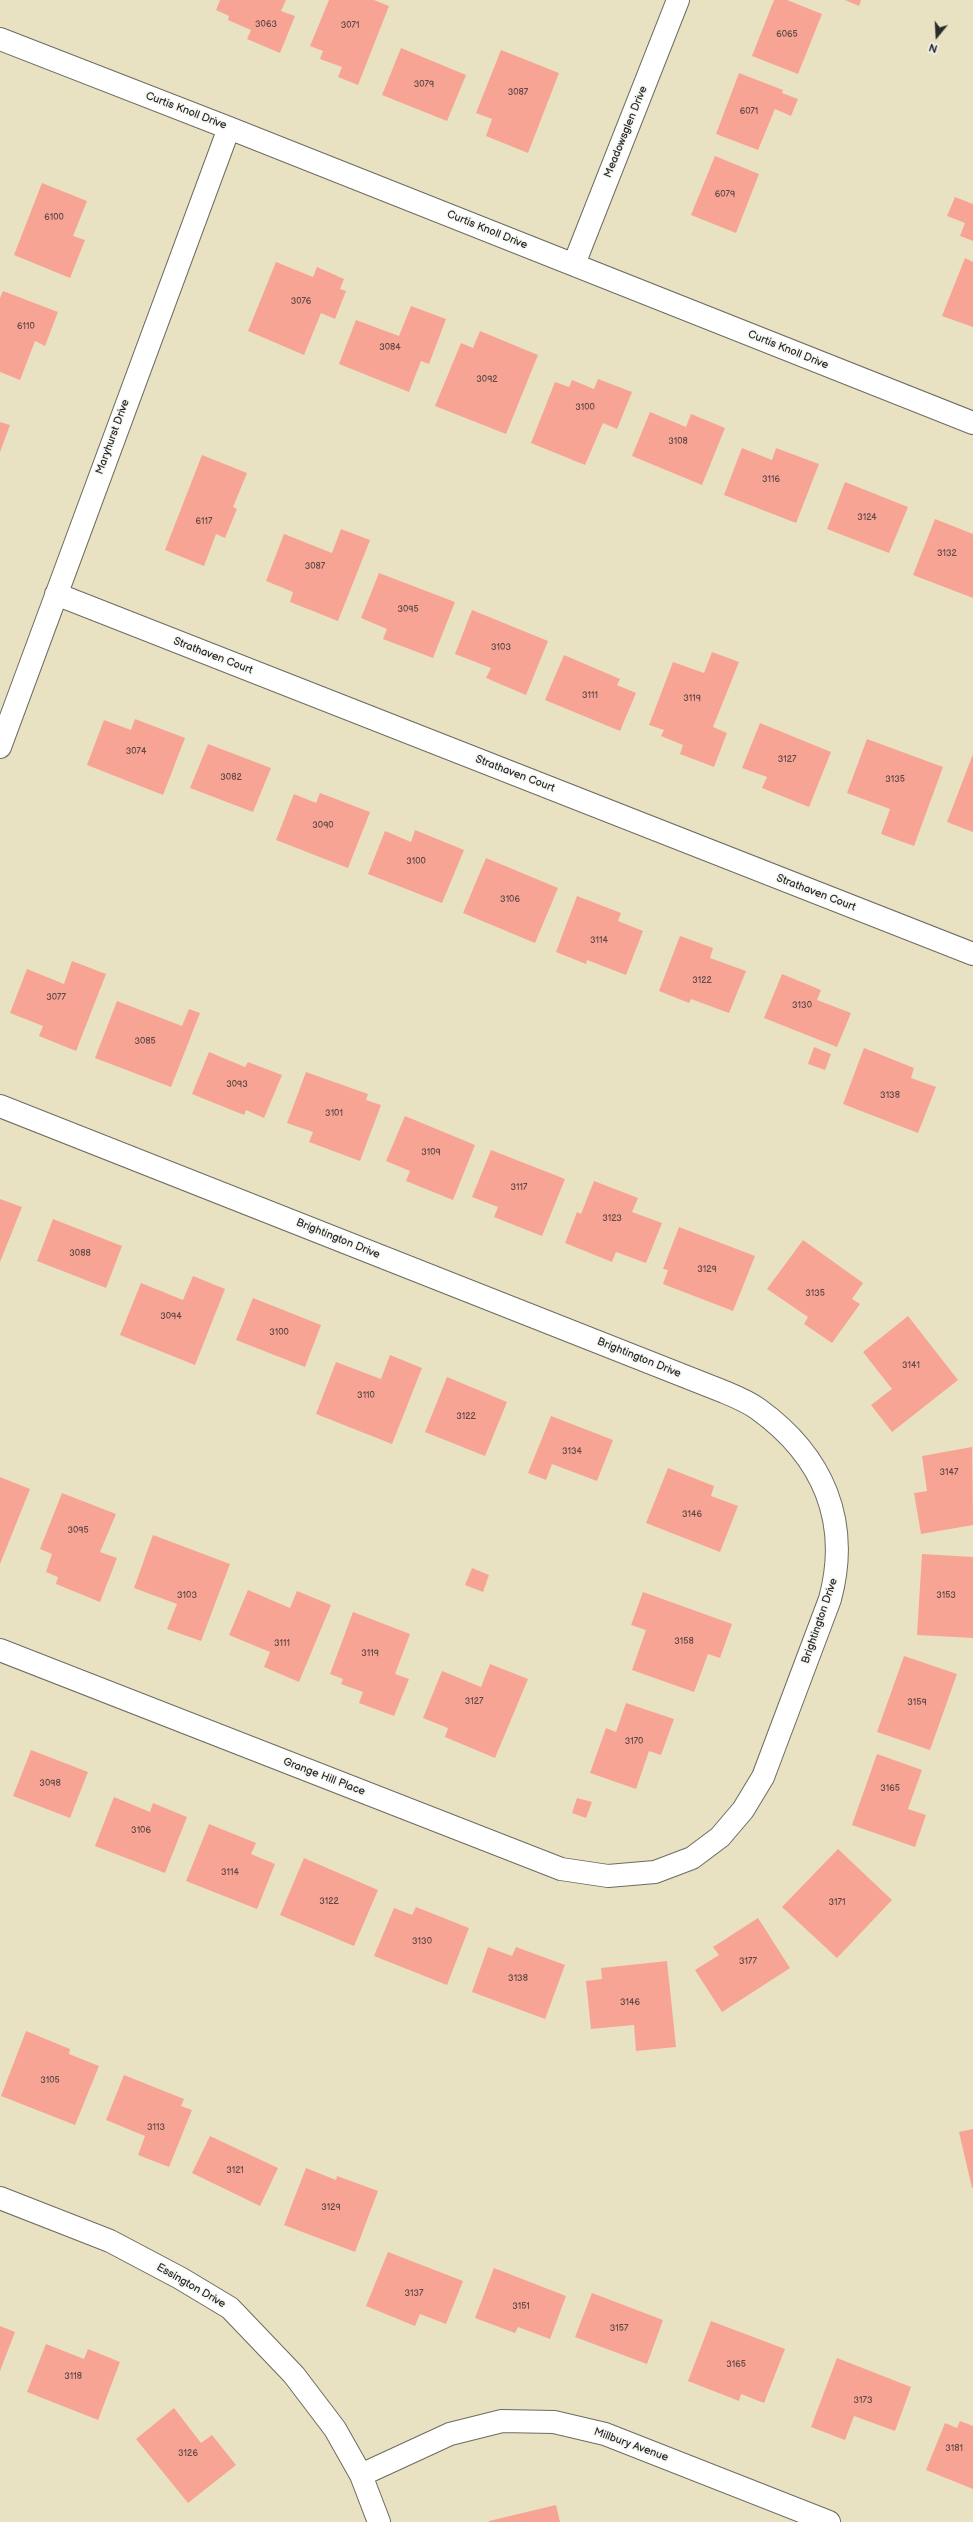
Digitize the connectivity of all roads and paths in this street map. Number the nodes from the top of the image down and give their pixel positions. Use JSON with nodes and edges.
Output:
{"nodes":[{"id":1,"x":678,"y":0,"type":"edge"},
{"id":2,"x":0,"y":39,"type":"edge"},
{"id":3,"x":229,"y":128,"type":"junction"},
{"id":4,"x":574,"y":264,"type":"junction"},
{"id":5,"x":973,"y":423,"type":"edge"},
{"id":6,"x":56,"y":594,"type":"junction"},
{"id":7,"x":0,"y":747,"type":"edge"},
{"id":8,"x":973,"y":954,"type":"edge"},
{"id":9,"x":0,"y":1106,"type":"edge"},
{"id":10,"x":0,"y":1650,"type":"edge"},
{"id":11,"x":655,"y":1872,"type":"joint"},
{"id":12,"x":0,"y":2198,"type":"edge"},
{"id":13,"x":361,"y":2475,"type":"junction"},
{"id":14,"x":379,"y":2522,"type":"edge"},
{"id":15,"x":830,"y":2522,"type":"edge"}],
"edges":[{"from":1,"to":4,"type":"street","name":"Meadowsglen Drive"},
{"from":2,"to":3,"type":"street","name":"Curtis Knoll Drive"},
{"from":3,"to":4,"type":"street","name":"Curtis Knoll Drive"},
{"from":3,"to":6,"type":"street","name":"Maryhurst Drive"},
{"from":4,"to":5,"type":"street","name":"Curtis Knoll Drive"},
{"from":6,"to":7,"type":"street","name":"Maryhurst Drive"},
{"from":6,"to":8,"type":"street","name":"Strathaven Court"},
{"from":9,"to":11,"type":"street","name":"Brightington Drive"},
{"from":10,"to":11,"type":"street","name":"Grange Hill Place"},
{"from":12,"to":13,"type":"street","name":"Essington Drive"},
{"from":13,"to":14,"type":"street","name":"Essington Drive"},
{"from":13,"to":15,"type":"street","name":"Millbury Avenue"}]}
